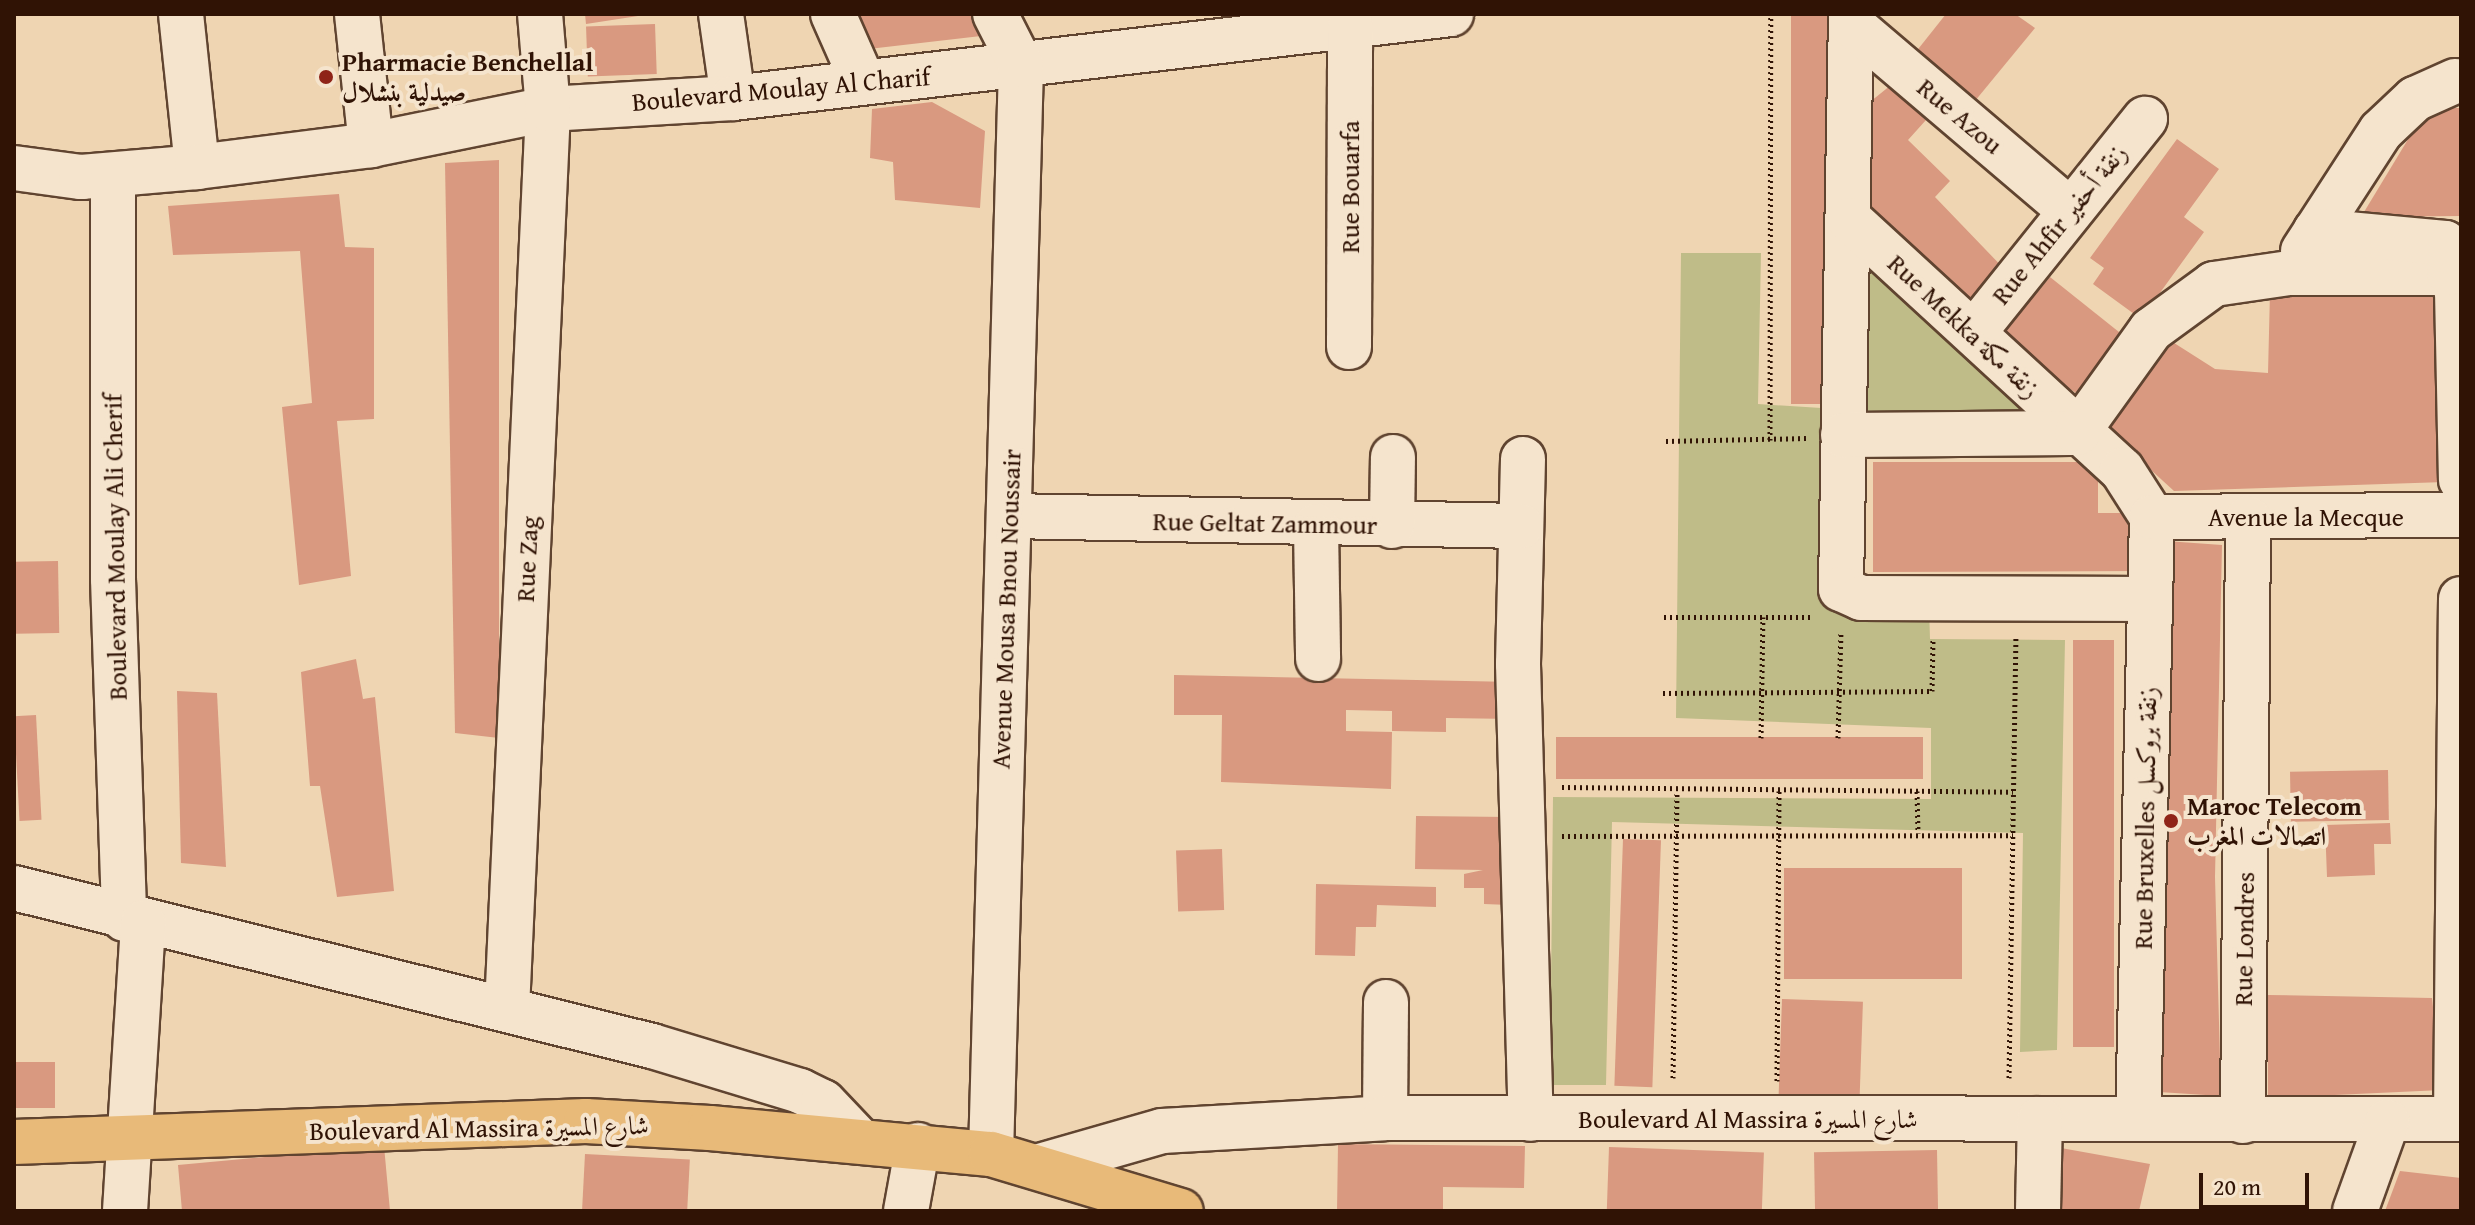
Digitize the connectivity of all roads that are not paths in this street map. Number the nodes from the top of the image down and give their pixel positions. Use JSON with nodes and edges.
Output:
{"nodes":[{"id":1,"x":181,"y":14,"type":"edge"},
{"id":2,"x":357,"y":14,"type":"edge"},
{"id":3,"x":540,"y":14,"type":"edge"},
{"id":4,"x":721,"y":14,"type":"edge"},
{"id":5,"x":833,"y":14,"type":"edge"},
{"id":6,"x":995,"y":14,"type":"edge"},
{"id":7,"x":1451,"y":14,"type":"edge"},
{"id":8,"x":1851,"y":19,"type":"edge"},
{"id":9,"x":1281,"y":24,"type":"edge"},
{"id":10,"x":1350,"y":26,"type":"junction"},
{"id":11,"x":1021,"y":65,"type":"junction"},
{"id":12,"x":2455,"y":81,"type":"dead end"},
{"id":13,"x":863,"y":82,"type":"junction"},
{"id":14,"x":733,"y":98,"type":"junction"},
{"id":15,"x":548,"y":109,"type":"junction"},
{"id":16,"x":2145,"y":119,"type":"dead end"},
{"id":17,"x":371,"y":145,"type":"junction"},
{"id":18,"x":197,"y":167,"type":"junction"},
{"id":19,"x":14,"y":168,"type":"edge"},
{"id":20,"x":113,"y":175,"type":"junction"},
{"id":21,"x":2068,"y":209,"type":"junction"},
{"id":22,"x":1850,"y":220,"type":"junction"},
{"id":23,"x":2316,"y":231,"type":"junction"},
{"id":24,"x":2289,"y":273,"type":"junction"},
{"id":25,"x":2449,"y":273,"type":"junction"},
{"id":26,"x":1975,"y":331,"type":"junction"},
{"id":27,"x":1349,"y":347,"type":"dead end"},
{"id":28,"x":2077,"y":433,"type":"junction"},
{"id":29,"x":1843,"y":435,"type":"junction"},
{"id":30,"x":1393,"y":457,"type":"dead end"},
{"id":31,"x":1523,"y":459,"type":"dead end"},
{"id":32,"x":2461,"y":480,"type":"edge"},
{"id":33,"x":2461,"y":515,"type":"edge"},
{"id":34,"x":1009,"y":516,"type":"junction"},
{"id":35,"x":2152,"y":517,"type":"junction"},
{"id":36,"x":2248,"y":518,"type":"junction"},
{"id":37,"x":1316,"y":526,"type":"junction"},
{"id":38,"x":1392,"y":526,"type":"junction"},
{"id":39,"x":1521,"y":526,"type":"junction"},
{"id":40,"x":2150,"y":599,"type":"junction"},
{"id":41,"x":2461,"y":599,"type":"edge"},
{"id":42,"x":1318,"y":659,"type":"dead end"},
{"id":43,"x":14,"y":888,"type":"edge"},
{"id":44,"x":133,"y":921,"type":"junction"},
{"id":45,"x":1386,"y":1002,"type":"dead end"},
{"id":46,"x":507,"y":1009,"type":"junction"},
{"id":47,"x":1385,"y":1118,"type":"junction"},
{"id":48,"x":1531,"y":1119,"type":"junction"},
{"id":49,"x":2024,"y":1119,"type":"junction"},
{"id":50,"x":2138,"y":1119,"type":"junction"},
{"id":51,"x":2459,"y":1119,"type":"edge"},
{"id":52,"x":2243,"y":1121,"type":"junction"},
{"id":53,"x":2387,"y":1122,"type":"junction"},
{"id":54,"x":859,"y":1140,"type":"junction"},
{"id":55,"x":133,"y":1141,"type":"junction"},
{"id":56,"x":14,"y":1142,"type":"edge"},
{"id":57,"x":918,"y":1145,"type":"junction"},
{"id":58,"x":991,"y":1154,"type":"junction"},
{"id":59,"x":1040,"y":1166,"type":"junction"},
{"id":60,"x":125,"y":1211,"type":"edge"},
{"id":61,"x":906,"y":1211,"type":"edge"},
{"id":62,"x":1181,"y":1211,"type":"edge"},
{"id":63,"x":2038,"y":1211,"type":"edge"},
{"id":64,"x":2355,"y":1211,"type":"edge"}],
"edges":[{"from":1,"to":18,"type":"street"},
{"from":2,"to":17,"type":"street"},
{"from":3,"to":15,"type":"street","name":"Rue Zag"},
{"from":4,"to":14,"type":"street"},
{"from":5,"to":13,"type":"street"},
{"from":6,"to":11,"type":"street"},
{"from":7,"to":10,"type":"street","name":"Boulevard Moulay Al Charif"},
{"from":8,"to":21,"type":"street","name":"Rue Azou"},
{"from":8,"to":22,"type":"street"},
{"from":9,"to":10,"type":"street","name":"Boulevard Moulay Al Charif"},
{"from":9,"to":11,"type":"street","name":"Boulevard Moulay Al Charif"},
{"from":10,"to":27,"type":"street","name":"Rue Bouarfa"},
{"from":11,"to":13,"type":"street","name":"Boulevard Moulay Al Charif"},
{"from":11,"to":34,"type":"street","name":"Avenue Mousa Bnou Noussair"},
{"from":12,"to":23,"type":"street"},
{"from":13,"to":14,"type":"street","name":"Boulevard Moulay Al Charif"},
{"from":14,"to":15,"type":"street","name":"Boulevard Moulay Al Charif"},
{"from":15,"to":17,"type":"street","name":"Boulevard Moulay Al Charif"},
{"from":15,"to":46,"type":"street","name":"Rue Zag"},
{"from":16,"to":21,"type":"street","name":"Rue Ahfir زنقة أحفير"},
{"from":17,"to":18,"type":"street","name":"Boulevard Moulay Al Charif"},
{"from":18,"to":20,"type":"street","name":"Boulevard Moulay Al Charif"},
{"from":19,"to":20,"type":"street","name":"Boulevard Moulay Al Charif"},
{"from":20,"to":44,"type":"street","name":"Boulevard Moulay Ali Cherif"},
{"from":21,"to":26,"type":"street","name":"Rue Ahfir زنقة أحفير"},
{"from":22,"to":26,"type":"street","name":"Rue Mekka زنقة مكة"},
{"from":22,"to":29,"type":"street"},
{"from":23,"to":24,"type":"street"},
{"from":23,"to":25,"type":"street"},
{"from":24,"to":25,"type":"street"},
{"from":24,"to":28,"type":"street"},
{"from":25,"to":32,"type":"street"},
{"from":26,"to":28,"type":"street","name":"Rue Mekka زنقة مكة"},
{"from":28,"to":29,"type":"street","name":"Rue Mekka زنقة مكة"},
{"from":28,"to":35,"type":"street","name":"Rue Mekka زنقة مكة"},
{"from":29,"to":40,"type":"street"},
{"from":30,"to":38,"type":"street"},
{"from":31,"to":39,"type":"street"},
{"from":33,"to":36,"type":"street","name":"Avenue la Mecque"},
{"from":34,"to":37,"type":"street","name":"Rue Geltat Zammour"},
{"from":34,"to":58,"type":"street","name":"Avenue Mousa Bnou Noussair"},
{"from":35,"to":36,"type":"street","name":"Avenue la Mecque"},
{"from":35,"to":40,"type":"street","name":"Rue Bruxelles زنقة بروكسل"},
{"from":36,"to":52,"type":"street","name":"Rue Londres"},
{"from":37,"to":38,"type":"street","name":"Rue Geltat Zammour"},
{"from":37,"to":42,"type":"street"},
{"from":38,"to":39,"type":"street","name":"Rue Geltat Zammour"},
{"from":39,"to":48,"type":"street"},
{"from":40,"to":50,"type":"street","name":"Rue Bruxelles زنقة بروكسل"},
{"from":41,"to":51,"type":"street"},
{"from":43,"to":44,"type":"street"},
{"from":44,"to":46,"type":"street"},
{"from":44,"to":55,"type":"street","name":"Boulevard Moulay Ali Cherif"},
{"from":45,"to":47,"type":"street"},
{"from":46,"to":54,"type":"street"},
{"from":47,"to":48,"type":"street","name":"Boulevard Al Massira شارع المسيرة"},
{"from":47,"to":59,"type":"street","name":"Boulevard Al Massira شارع المسيرة"},
{"from":48,"to":49,"type":"street","name":"Boulevard Al Massira شارع المسيرة"},
{"from":49,"to":50,"type":"street","name":"Boulevard Al Massira شارع المسيرة"},
{"from":49,"to":63,"type":"street"},
{"from":50,"to":52,"type":"street","name":"Boulevard Al Massira شارع المسيرة"},
{"from":51,"to":53,"type":"street","name":"Boulevard Al Massira شارع المسيرة"},
{"from":52,"to":53,"type":"street","name":"Boulevard Al Massira شارع المسيرة"},
{"from":53,"to":64,"type":"street"},
{"from":54,"to":55,"type":"main road","name":"Boulevard Al Massira شارع المسيرة"},
{"from":54,"to":57,"type":"main road","name":"Boulevard Al Massira شارع المسيرة"},
{"from":55,"to":56,"type":"main road","name":"Boulevard Al Massira شارع المسيرة"},
{"from":55,"to":60,"type":"street","name":"Boulevard Moulay Ali Cherif"},
{"from":57,"to":58,"type":"main road","name":"Boulevard Al Massira شارع المسيرة"},
{"from":57,"to":61,"type":"street"},
{"from":58,"to":59,"type":"main road","name":"Boulevard Al Massira شارع المسيرة"},
{"from":59,"to":62,"type":"main road","name":"Boulevard Al Massira شارع المسيرة"}]}
